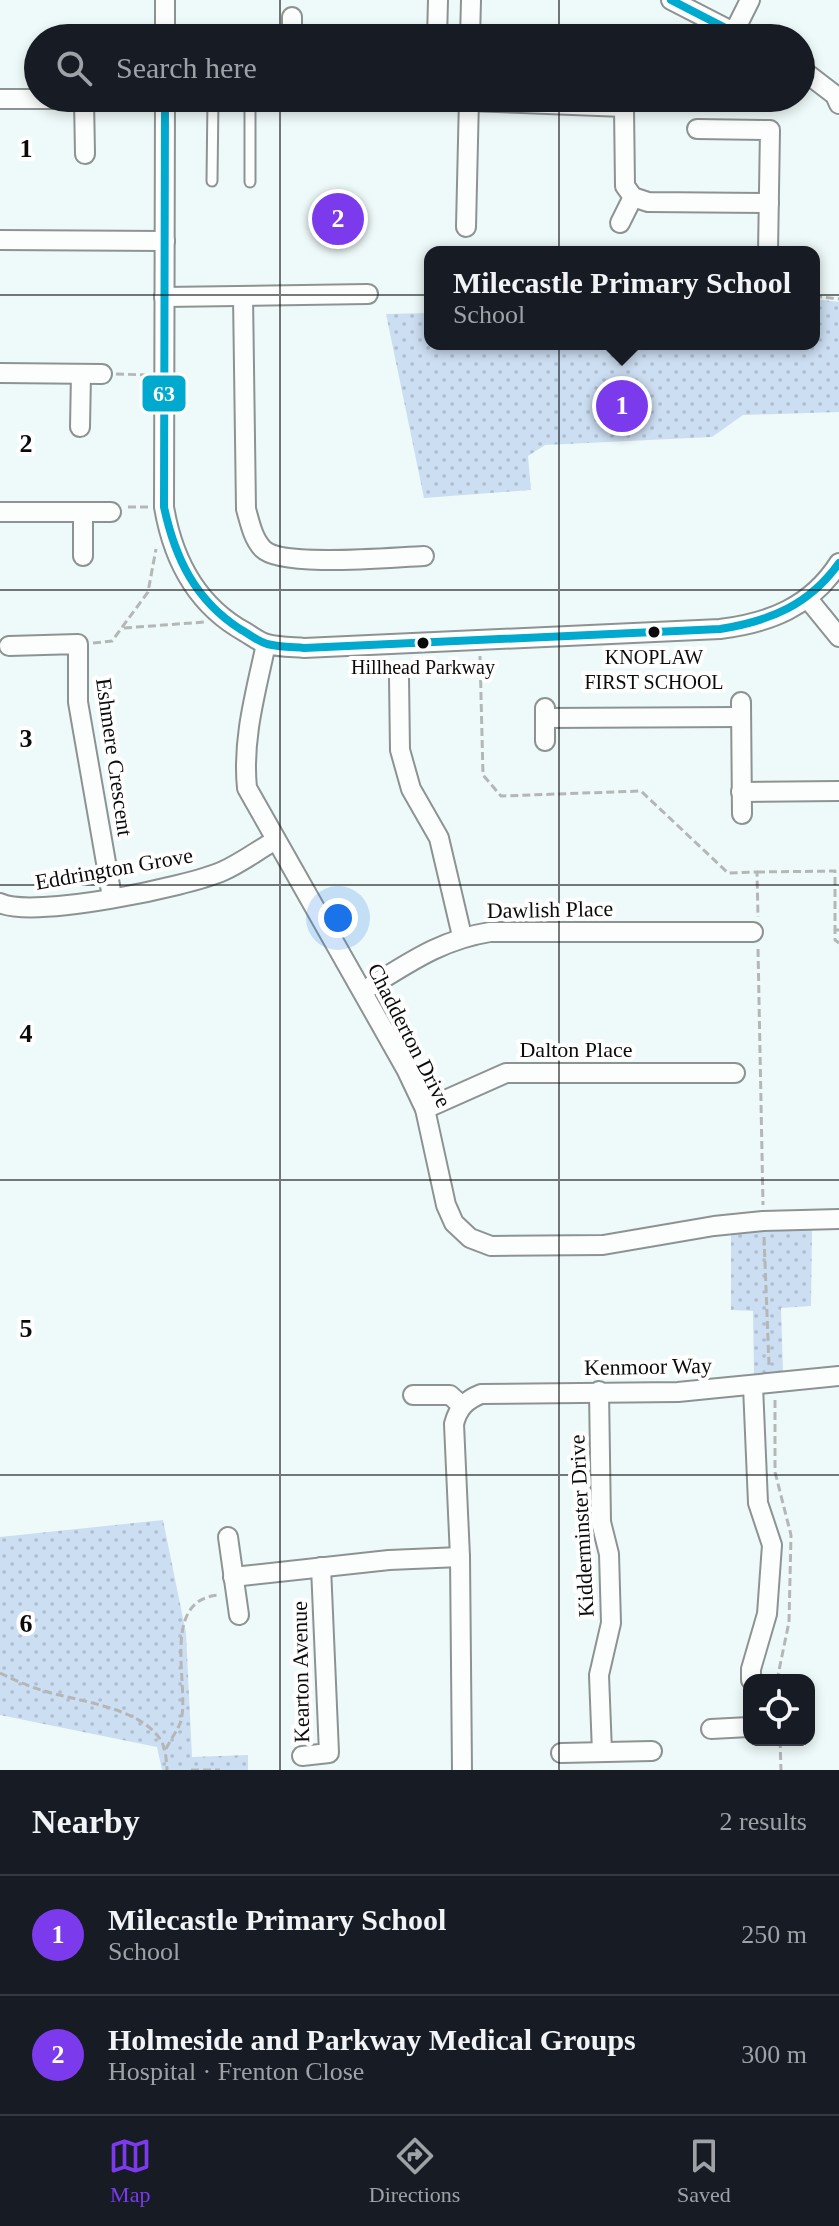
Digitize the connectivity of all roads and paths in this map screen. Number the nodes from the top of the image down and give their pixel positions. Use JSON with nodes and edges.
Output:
{"nodes":[{"id":1,"x":165,"y":0,"type":"edge"},
{"id":2,"x":438,"y":0,"type":"edge"},
{"id":3,"x":471,"y":0,"type":"edge"},
{"id":4,"x":671,"y":0,"type":"edge"},
{"id":5,"x":750,"y":0,"type":"edge"},
{"id":6,"x":292,"y":17,"type":"dead end"},
{"id":7,"x":165,"y":24,"type":"edge"},
{"id":8,"x":292,"y":24,"type":"edge"},
{"id":9,"x":437,"y":24,"type":"edge"},
{"id":10,"x":470,"y":24,"type":"edge"},
{"id":11,"x":718,"y":24,"type":"edge"},
{"id":12,"x":743,"y":24,"type":"edge"},
{"id":13,"x":815,"y":80,"type":"edge"},
{"id":14,"x":0,"y":99,"type":"edge"},
{"id":15,"x":24,"y":99,"type":"edge"},
{"id":16,"x":839,"y":104,"type":"edge"},
{"id":17,"x":84,"y":112,"type":"edge"},
{"id":18,"x":165,"y":112,"type":"edge"},
{"id":19,"x":213,"y":112,"type":"edge"},
{"id":20,"x":250,"y":112,"type":"edge"},
{"id":21,"x":469,"y":112,"type":"edge"},
{"id":22,"x":624,"y":112,"type":"edge"},
{"id":23,"x":697,"y":129,"type":"dead end"},
{"id":24,"x":85,"y":154,"type":"dead end"},
{"id":25,"x":212,"y":181,"type":"dead end"},
{"id":26,"x":250,"y":182,"type":"dead end"},
{"id":27,"x":633,"y":197,"type":"junction"},
{"id":28,"x":769,"y":203,"type":"junction"},
{"id":29,"x":620,"y":223,"type":"dead end"},
{"id":30,"x":466,"y":227,"type":"dead end"},
{"id":31,"x":0,"y":240,"type":"edge"},
{"id":32,"x":165,"y":241,"type":"junction"},
{"id":33,"x":768,"y":246,"type":"edge"},
{"id":34,"x":368,"y":294,"type":"dead end"},
{"id":35,"x":243,"y":296,"type":"junction"},
{"id":36,"x":164,"y":297,"type":"junction"},
{"id":37,"x":0,"y":373,"type":"edge"},
{"id":38,"x":81,"y":374,"type":"junction"},
{"id":39,"x":102,"y":374,"type":"joint"},
{"id":40,"x":164,"y":375,"type":"junction"},
{"id":41,"x":80,"y":427,"type":"dead end"},
{"id":42,"x":0,"y":512,"type":"edge"},
{"id":43,"x":111,"y":512,"type":"dead end"},
{"id":44,"x":83,"y":513,"type":"junction"},
{"id":45,"x":169,"y":537,"type":"junction"},
{"id":46,"x":83,"y":556,"type":"dead end"},
{"id":47,"x":424,"y":556,"type":"dead end"},
{"id":48,"x":839,"y":563,"type":"edge"},
{"id":49,"x":808,"y":599,"type":"junction"},
{"id":50,"x":224,"y":621,"type":"junction"},
{"id":51,"x":122,"y":628,"type":"junction"},
{"id":52,"x":839,"y":637,"type":"edge"},
{"id":53,"x":480,"y":640,"type":"junction"},
{"id":54,"x":78,"y":644,"type":"junction"},
{"id":55,"x":266,"y":644,"type":"junction"},
{"id":56,"x":9,"y":646,"type":"dead end"},
{"id":57,"x":399,"y":677,"type":"dead end"},
{"id":58,"x":545,"y":741,"type":"dead end"},
{"id":59,"x":839,"y":791,"type":"edge"},
{"id":60,"x":741,"y":792,"type":"junction"},
{"id":61,"x":742,"y":814,"type":"dead end"},
{"id":62,"x":276,"y":840,"type":"junction"},
{"id":63,"x":757,"y":872,"type":"junction"},
{"id":64,"x":112,"y":897,"type":"junction"},
{"id":65,"x":0,"y":903,"type":"edge"},
{"id":66,"x":837,"y":930,"type":"edge"},
{"id":67,"x":756,"y":932,"type":"junction"},
{"id":68,"x":462,"y":936,"type":"junction"},
{"id":69,"x":839,"y":943,"type":"edge"},
{"id":70,"x":363,"y":991,"type":"junction"},
{"id":71,"x":735,"y":1073,"type":"dead end"},
{"id":72,"x":425,"y":1109,"type":"junction"},
{"id":73,"x":839,"y":1219,"type":"edge"},
{"id":74,"x":763,"y":1221,"type":"junction"},
{"id":75,"x":839,"y":1376,"type":"edge"},
{"id":76,"x":773,"y":1383,"type":"junction"},
{"id":77,"x":753,"y":1386,"type":"junction"},
{"id":78,"x":599,"y":1391,"type":"junction"},
{"id":79,"x":413,"y":1395,"type":"dead end"},
{"id":80,"x":462,"y":1406,"type":"junction"},
{"id":81,"x":228,"y":1537,"type":"dead end"},
{"id":82,"x":460,"y":1557,"type":"junction"},
{"id":83,"x":321,"y":1567,"type":"junction"},
{"id":84,"x":235,"y":1586,"type":"junction"},
{"id":85,"x":239,"y":1615,"type":"dead end"},
{"id":86,"x":0,"y":1673,"type":"edge"},
{"id":87,"x":751,"y":1674,"type":"edge"},
{"id":88,"x":778,"y":1674,"type":"edge"},
{"id":89,"x":743,"y":1727,"type":"edge"},
{"id":90,"x":711,"y":1729,"type":"dead end"},
{"id":91,"x":780,"y":1746,"type":"edge"},
{"id":92,"x":166,"y":1749,"type":"junction"},
{"id":93,"x":652,"y":1751,"type":"dead end"},
{"id":94,"x":602,"y":1752,"type":"junction"},
{"id":95,"x":561,"y":1753,"type":"dead end"},
{"id":96,"x":302,"y":1756,"type":"dead end"},
{"id":97,"x":167,"y":1770,"type":"edge"},
{"id":98,"x":191,"y":1770,"type":"edge"},
{"id":99,"x":220,"y":1770,"type":"edge"},
{"id":100,"x":462,"y":1770,"type":"edge"},
{"id":101,"x":781,"y":1770,"type":"edge"}],
"edges":[{"from":1,"to":7,"type":"street"},
{"from":2,"to":9,"type":"street"},
{"from":3,"to":10,"type":"street"},
{"from":4,"to":11,"type":"street"},
{"from":5,"to":12,"type":"street"},
{"from":6,"to":8,"type":"street"},
{"from":13,"to":16,"type":"street"},
{"from":14,"to":15,"type":"street"},
{"from":17,"to":24,"type":"street"},
{"from":18,"to":32,"type":"street"},
{"from":19,"to":25,"type":"lane"},
{"from":20,"to":26,"type":"lane"},
{"from":21,"to":30,"type":"street"},
{"from":22,"to":27,"type":"street"},
{"from":23,"to":28,"type":"street"},
{"from":27,"to":28,"type":"street"},
{"from":27,"to":29,"type":"street"},
{"from":28,"to":33,"type":"street"},
{"from":31,"to":32,"type":"street"},
{"from":32,"to":36,"type":"street"},
{"from":34,"to":35,"type":"street"},
{"from":35,"to":36,"type":"street"},
{"from":35,"to":47,"type":"street"},
{"from":36,"to":40,"type":"street"},
{"from":37,"to":38,"type":"street"},
{"from":38,"to":39,"type":"street"},
{"from":38,"to":41,"type":"street"},
{"from":39,"to":40,"type":"path"},
{"from":40,"to":45,"type":"street"},
{"from":42,"to":44,"type":"street"},
{"from":43,"to":44,"type":"street"},
{"from":44,"to":46,"type":"street"},
{"from":45,"to":50,"type":"street"},
{"from":45,"to":51,"type":"path"},
{"from":48,"to":49,"type":"street"},
{"from":49,"to":52,"type":"street"},
{"from":49,"to":53,"type":"street"},
{"from":50,"to":51,"type":"path"},
{"from":50,"to":55,"type":"street"},
{"from":51,"to":54,"type":"path"},
{"from":53,"to":55,"type":"street"},
{"from":53,"to":63,"type":"path"},
{"from":54,"to":56,"type":"street"},
{"from":54,"to":64,"type":"street","name":"Eshmere Crescent"},
{"from":55,"to":62,"type":"street","name":"Chadderton Drive"},
{"from":57,"to":68,"type":"street"},
{"from":58,"to":60,"type":"street"},
{"from":59,"to":60,"type":"street"},
{"from":60,"to":61,"type":"street"},
{"from":62,"to":64,"type":"street","name":"Eddrington Grove"},
{"from":62,"to":70,"type":"street","name":"Chadderton Drive"},
{"from":63,"to":66,"type":"path"},
{"from":63,"to":67,"type":"path"},
{"from":64,"to":65,"type":"street","name":"Eddrington Grove"},
{"from":66,"to":69,"type":"path"},
{"from":67,"to":68,"type":"street","name":"Dawlish Place"},
{"from":67,"to":74,"type":"path"},
{"from":68,"to":70,"type":"street","name":"Dawlish Place"},
{"from":70,"to":72,"type":"street","name":"Chadderton Drive"},
{"from":71,"to":72,"type":"street","name":"Dalton Place"},
{"from":72,"to":74,"type":"street","name":"Chadderton Drive"},
{"from":73,"to":74,"type":"street","name":"Chadderton Drive"},
{"from":74,"to":76,"type":"path"},
{"from":75,"to":76,"type":"street","name":"Kenmoor Way"},
{"from":76,"to":77,"type":"street","name":"Kenmoor Way"},
{"from":76,"to":88,"type":"path"},
{"from":77,"to":78,"type":"street","name":"Kenmoor Way"},
{"from":77,"to":87,"type":"street"},
{"from":78,"to":80,"type":"street","name":"Kenmoor Way"},
{"from":78,"to":94,"type":"street","name":"Kidderminster Drive"},
{"from":79,"to":80,"type":"street"},
{"from":80,"to":82,"type":"street"},
{"from":81,"to":84,"type":"street"},
{"from":82,"to":83,"type":"street","name":"Kearton Avenue"},
{"from":82,"to":100,"type":"street"},
{"from":83,"to":84,"type":"street","name":"Kearton Avenue"},
{"from":83,"to":96,"type":"street","name":"Kearton Avenue"},
{"from":84,"to":85,"type":"street"},
{"from":84,"to":92,"type":"path"},
{"from":86,"to":92,"type":"path"},
{"from":89,"to":90,"type":"street"},
{"from":91,"to":101,"type":"path"},
{"from":92,"to":97,"type":"path"},
{"from":93,"to":94,"type":"street"},
{"from":94,"to":95,"type":"street"},
{"from":98,"to":99,"type":"path"}]}
